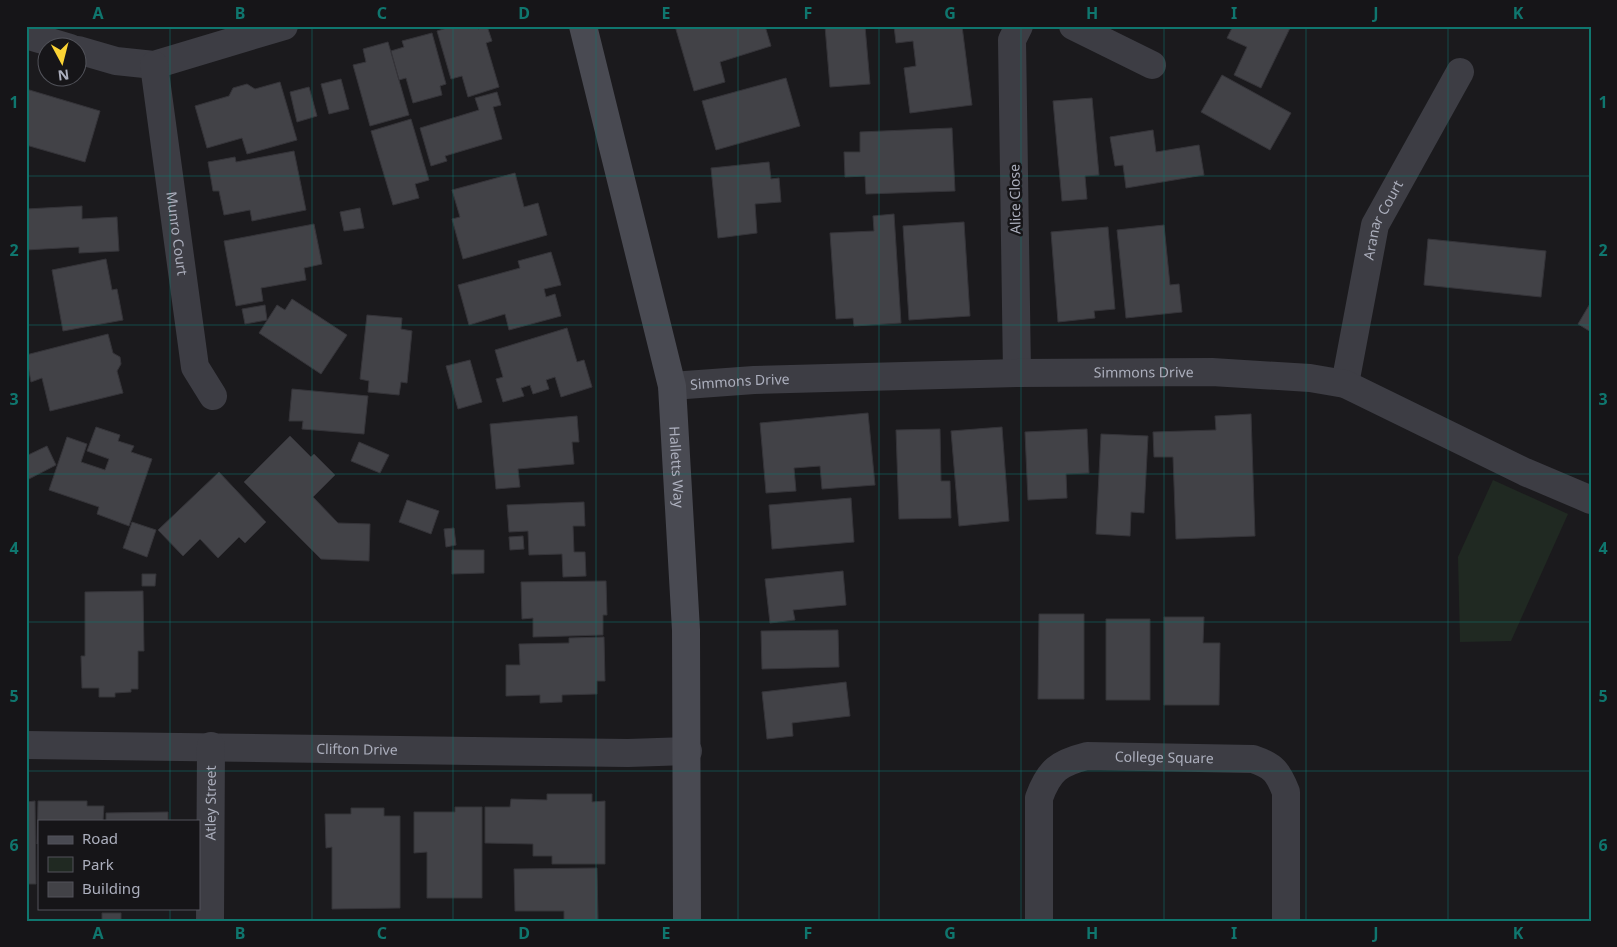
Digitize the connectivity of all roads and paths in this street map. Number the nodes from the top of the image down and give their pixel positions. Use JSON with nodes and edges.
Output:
{"nodes":[{"id":1,"x":284,"y":26,"type":"edge"},
{"id":2,"x":583,"y":26,"type":"edge"},
{"id":3,"x":1019,"y":26,"type":"edge"},
{"id":4,"x":1073,"y":26,"type":"edge"},
{"id":5,"x":30,"y":32,"type":"edge"},
{"id":6,"x":45,"y":38,"type":"edge"},
{"id":7,"x":88,"y":53,"type":"edge"},
{"id":8,"x":154,"y":65,"type":"junction"},
{"id":9,"x":1152,"y":65,"type":"dead end"},
{"id":10,"x":1460,"y":72,"type":"dead end"},
{"id":11,"x":1017,"y":373,"type":"junction"},
{"id":12,"x":1345,"y":384,"type":"junction"},
{"id":13,"x":672,"y":386,"type":"junction"},
{"id":14,"x":213,"y":396,"type":"dead end"},
{"id":15,"x":1591,"y":500,"type":"edge"},
{"id":16,"x":26,"y":745,"type":"edge"},
{"id":17,"x":211,"y":746,"type":"junction"},
{"id":18,"x":688,"y":752,"type":"junction"},
{"id":19,"x":210,"y":921,"type":"edge"},
{"id":20,"x":687,"y":921,"type":"edge"},
{"id":21,"x":1039,"y":921,"type":"edge"},
{"id":22,"x":1286,"y":921,"type":"edge"}],
"edges":[{"from":1,"to":8,"type":"street"},
{"from":2,"to":13,"type":"street","name":"Halletts Way"},
{"from":3,"to":11,"type":"street","name":"Alice Close"},
{"from":4,"to":9,"type":"street"},
{"from":5,"to":6,"type":"street"},
{"from":7,"to":8,"type":"street"},
{"from":8,"to":14,"type":"street","name":"Munro Court"},
{"from":10,"to":12,"type":"street","name":"Aranar Court"},
{"from":11,"to":12,"type":"street","name":"Simmons Drive"},
{"from":11,"to":13,"type":"street","name":"Simmons Drive"},
{"from":12,"to":15,"type":"street","name":"Simmons Drive"},
{"from":13,"to":18,"type":"street","name":"Halletts Way"},
{"from":16,"to":17,"type":"street","name":"Clifton Drive"},
{"from":17,"to":18,"type":"street","name":"Clifton Drive"},
{"from":17,"to":19,"type":"street","name":"Atley Street"},
{"from":18,"to":20,"type":"street","name":"Halletts Way"},
{"from":21,"to":22,"type":"street","name":"College Square"}]}
